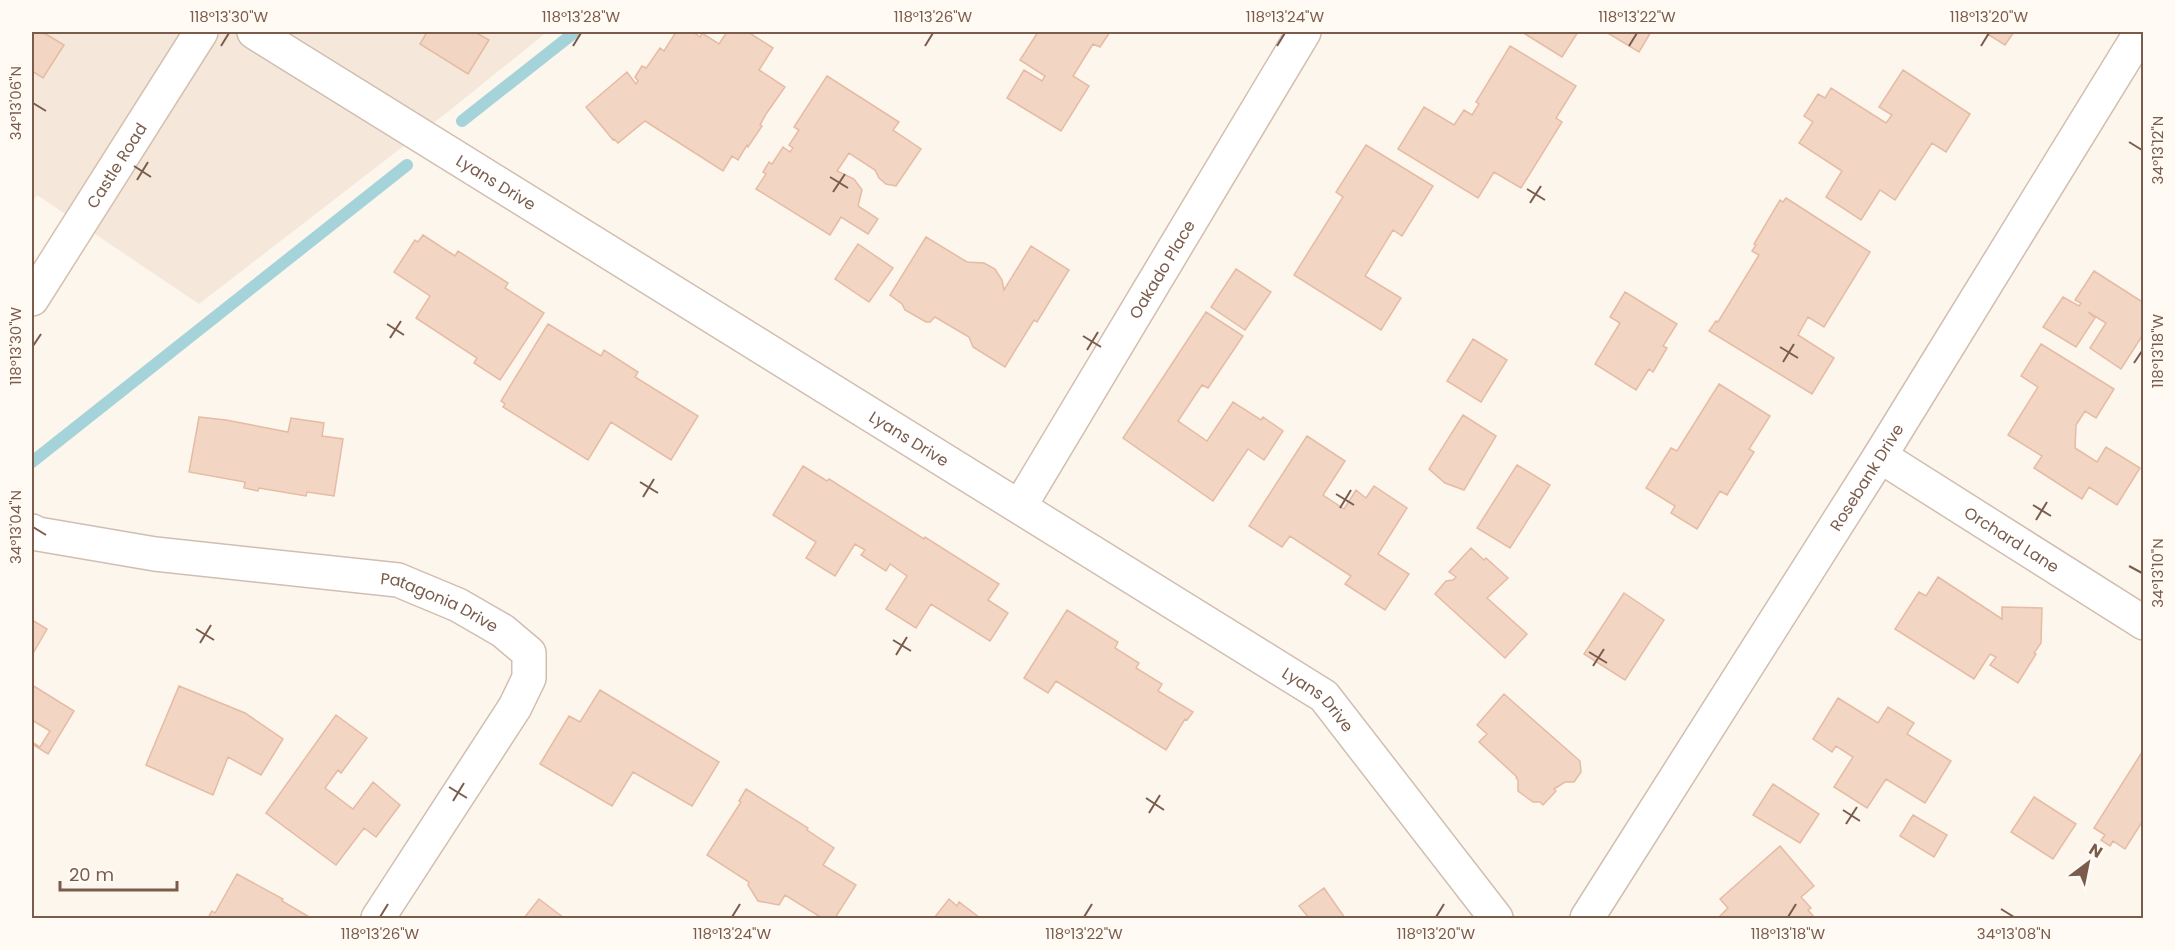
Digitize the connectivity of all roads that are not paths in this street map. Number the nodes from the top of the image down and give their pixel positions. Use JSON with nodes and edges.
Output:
{"nodes":[{"id":1,"x":201,"y":32,"type":"edge"},
{"id":2,"x":254,"y":32,"type":"edge"},
{"id":3,"x":1304,"y":32,"type":"edge"},
{"id":4,"x":2141,"y":32,"type":"edge"},
{"id":5,"x":32,"y":299,"type":"edge"},
{"id":6,"x":1880,"y":456,"type":"junction"},
{"id":7,"x":1020,"y":506,"type":"junction"},
{"id":8,"x":32,"y":531,"type":"edge"},
{"id":9,"x":2144,"y":624,"type":"edge"},
{"id":10,"x":378,"y":918,"type":"edge"},
{"id":11,"x":1496,"y":918,"type":"edge"},
{"id":12,"x":1587,"y":918,"type":"edge"}],
"edges":[{"from":1,"to":5,"type":"street","name":"Castle Road"},
{"from":2,"to":7,"type":"street","name":"Lyans Drive"},
{"from":3,"to":7,"type":"street","name":"Oakado Place"},
{"from":4,"to":6,"type":"street","name":"Rosebank Drive"},
{"from":6,"to":9,"type":"street","name":"Orchard Lane"},
{"from":6,"to":12,"type":"street","name":"Rosebank Drive"},
{"from":7,"to":11,"type":"street","name":"Lyans Drive"},
{"from":8,"to":10,"type":"street","name":"Patagonia Drive"}]}
